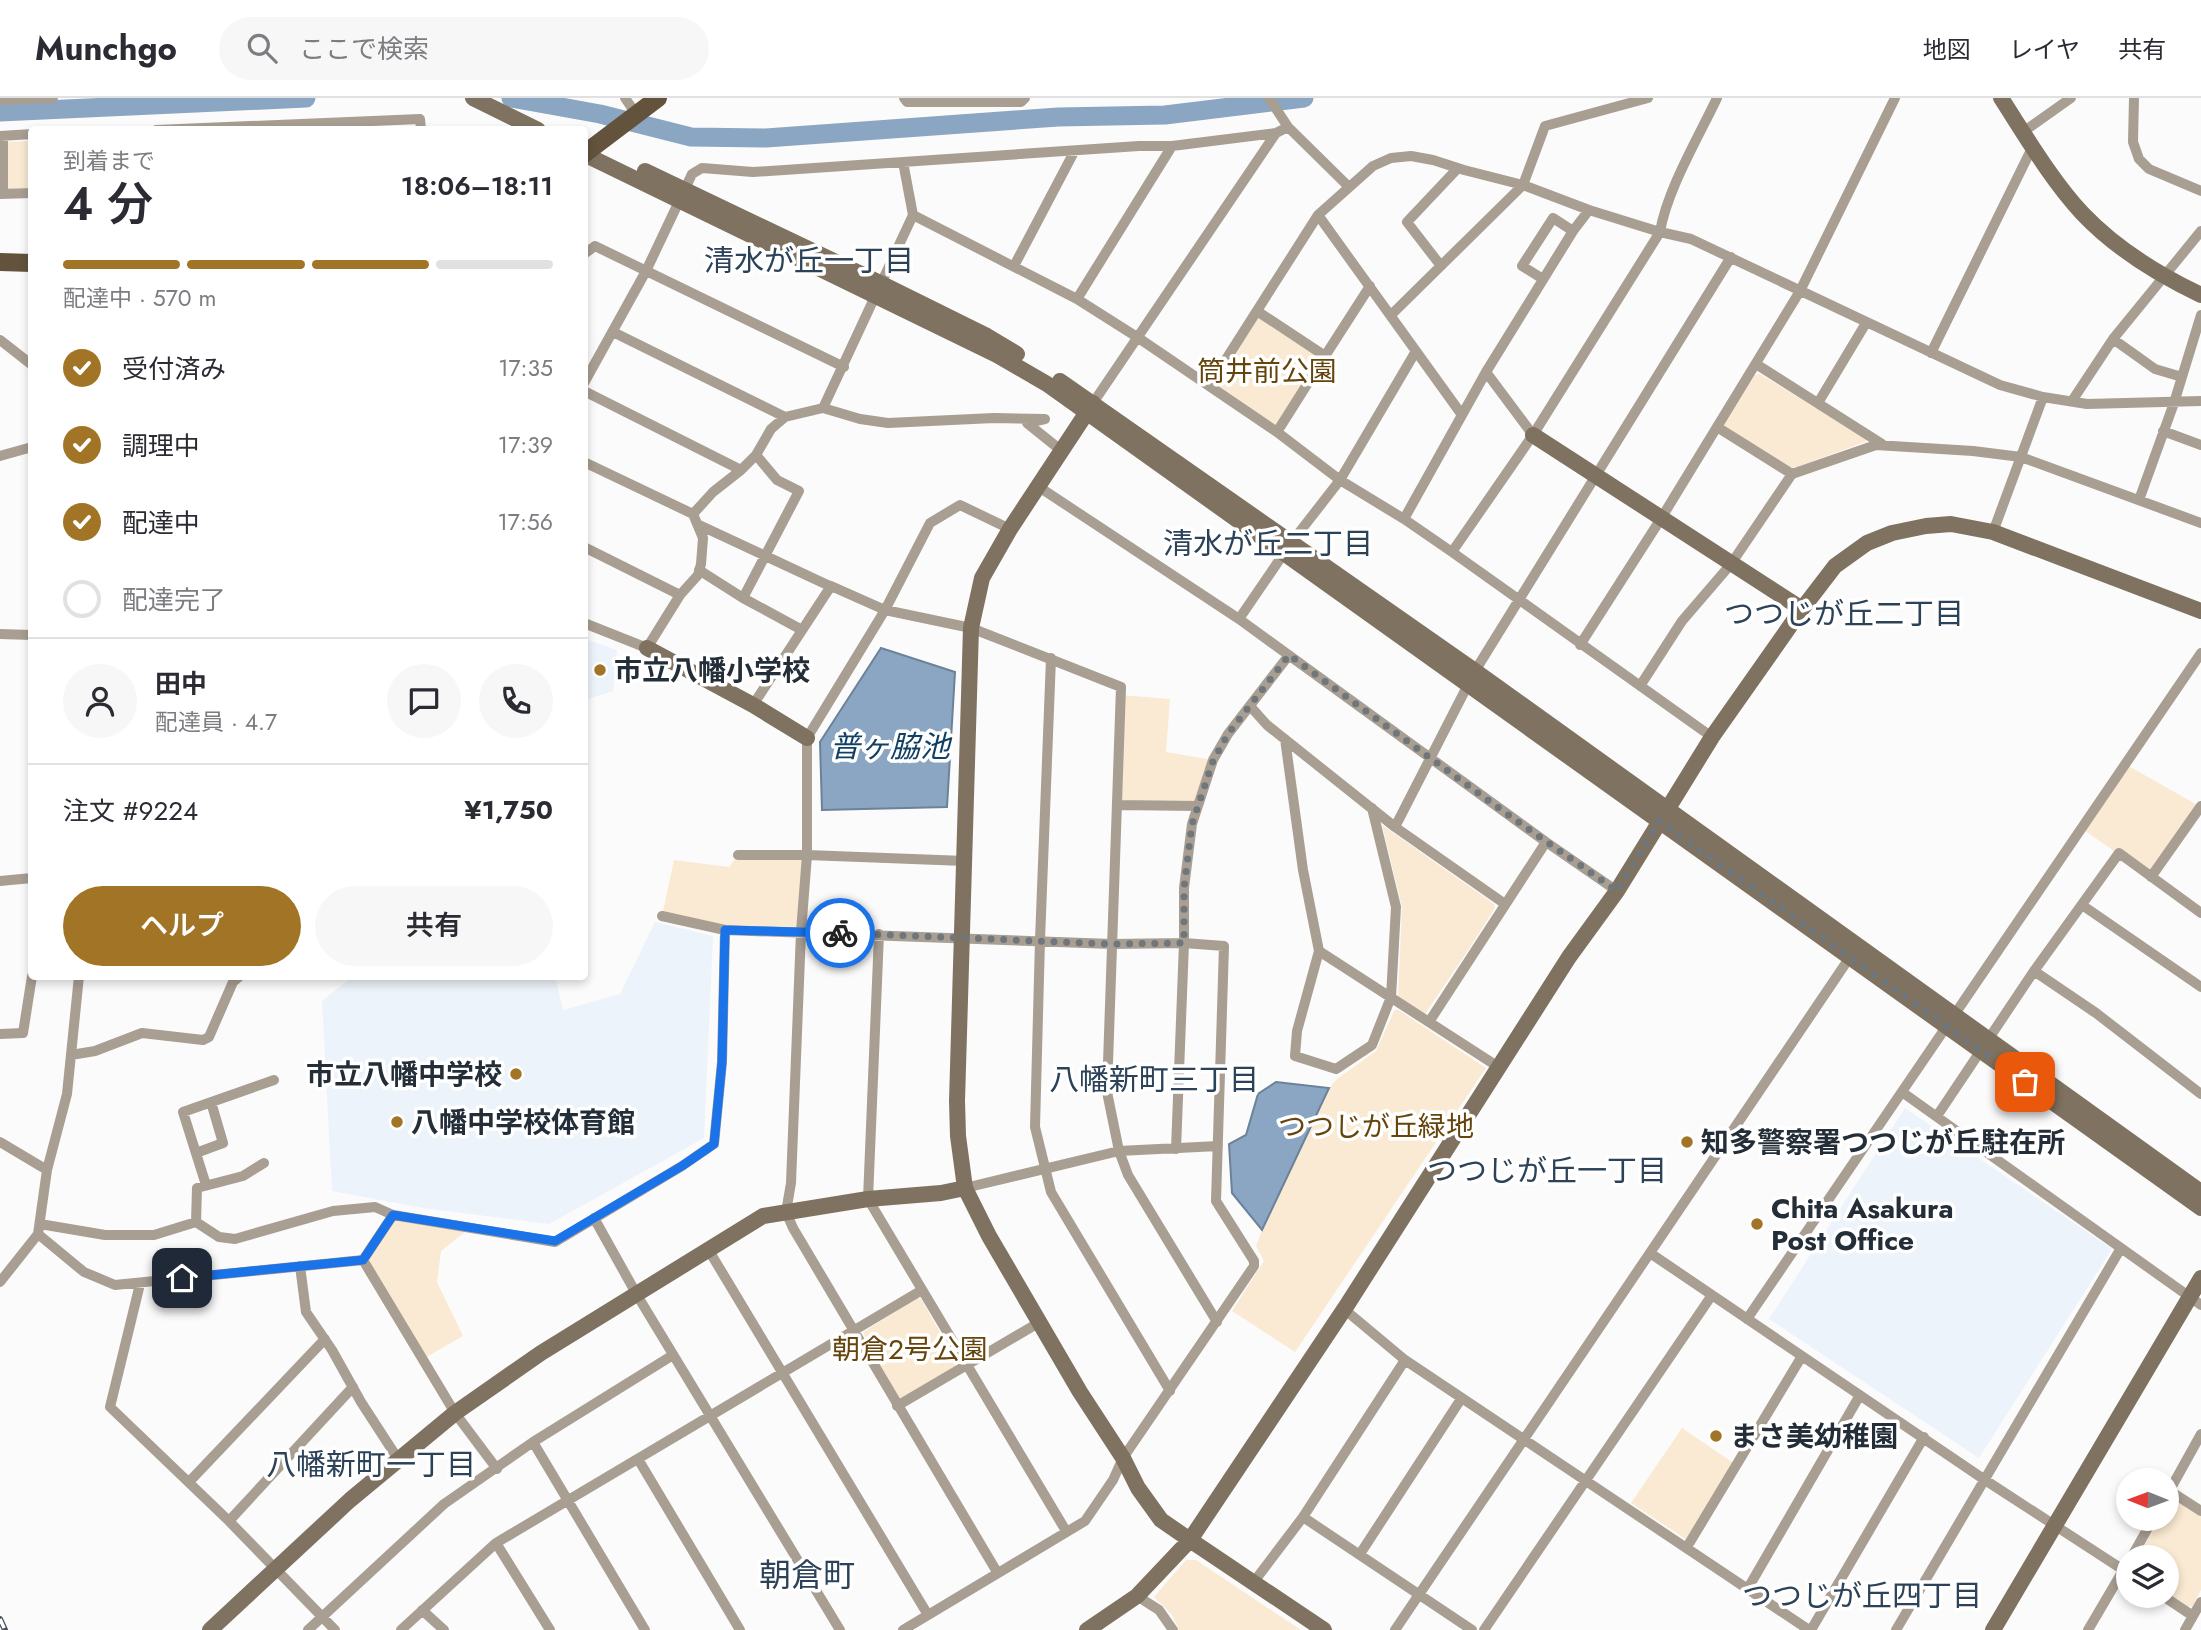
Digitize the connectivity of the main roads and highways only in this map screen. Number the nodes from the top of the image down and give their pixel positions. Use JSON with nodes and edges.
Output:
{"nodes":[{"id":1,"x":658,"y":98,"type":"edge"},
{"id":2,"x":588,"y":150,"type":"edge"},
{"id":3,"x":0,"y":262,"type":"edge"},
{"id":4,"x":28,"y":263,"type":"edge"}],
"edges":[{"from":1,"to":2,"type":"main road"},
{"from":3,"to":4,"type":"main road"}]}
